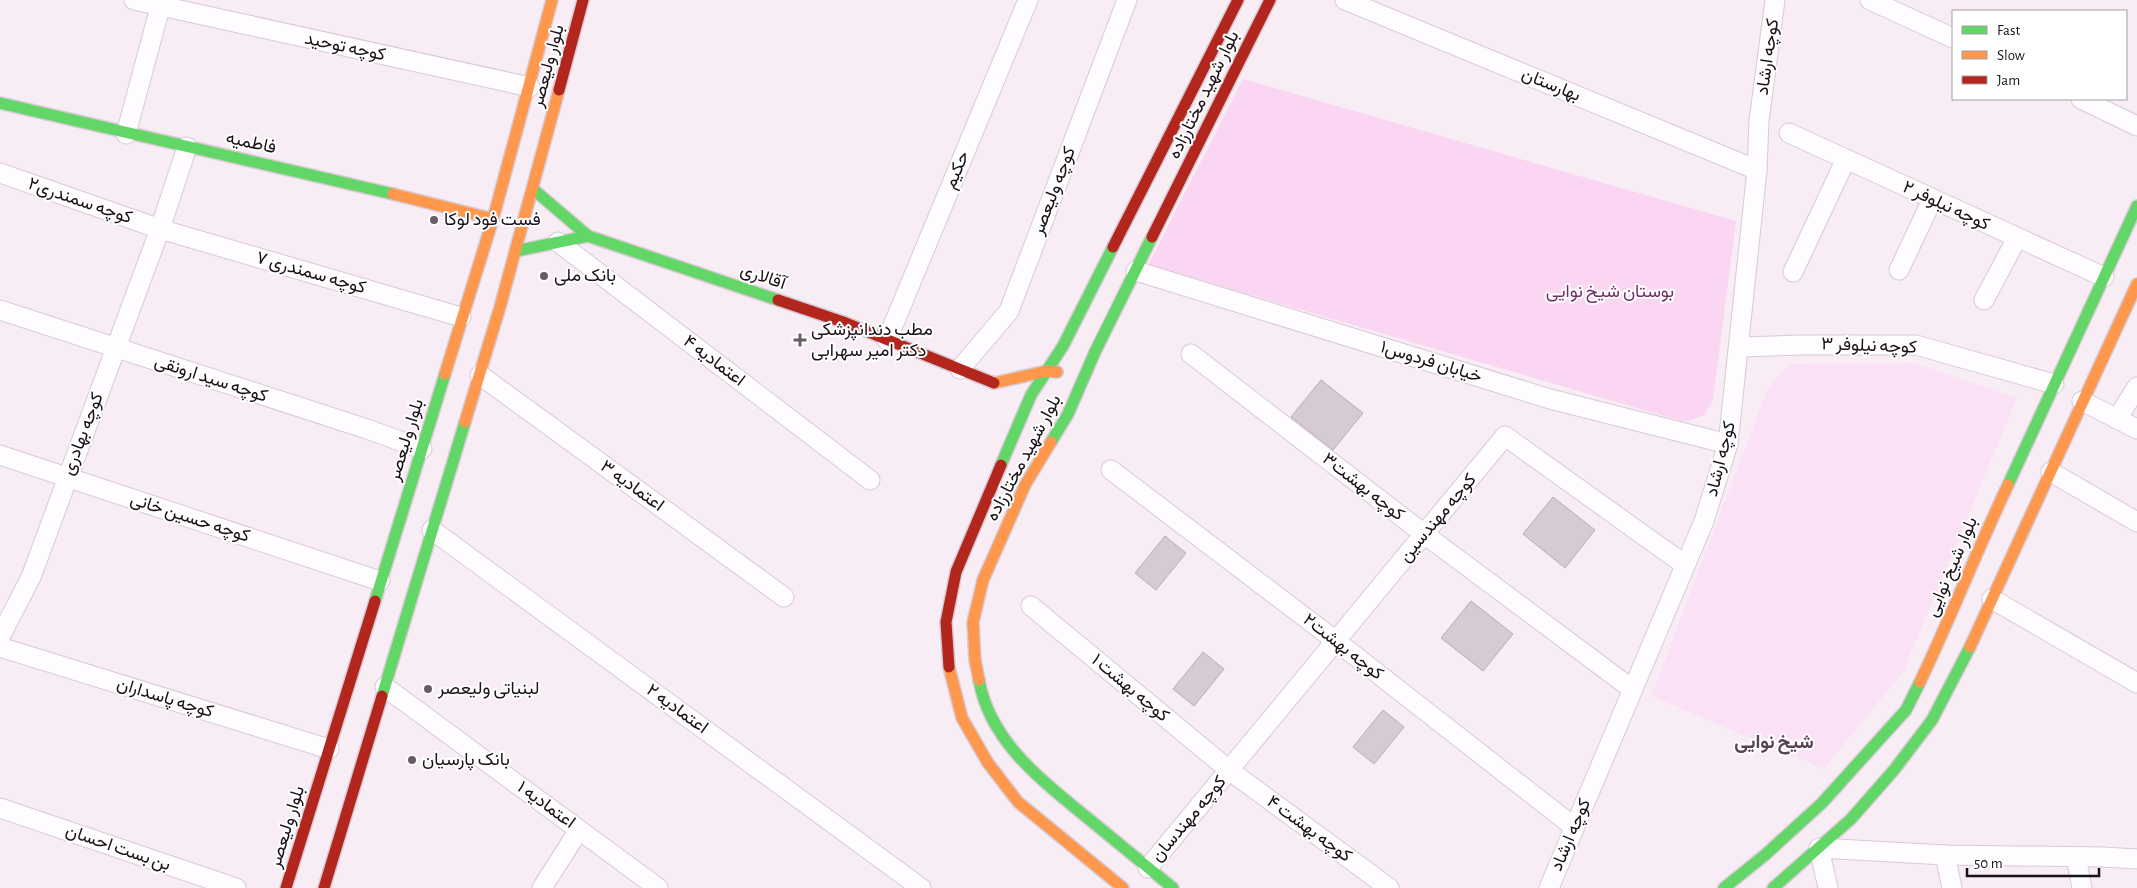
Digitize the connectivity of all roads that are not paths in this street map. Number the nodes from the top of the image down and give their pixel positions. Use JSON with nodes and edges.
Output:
{"nodes":[{"id":1,"x":134,"y":0,"type":"edge"},
{"id":2,"x":1028,"y":0,"type":"edge"},
{"id":3,"x":1127,"y":0,"type":"edge"},
{"id":4,"x":1238,"y":0,"type":"edge"},
{"id":5,"x":1270,"y":0,"type":"edge"},
{"id":6,"x":1345,"y":0,"type":"edge"},
{"id":7,"x":1776,"y":0,"type":"edge"},
{"id":8,"x":1870,"y":0,"type":"edge"},
{"id":9,"x":161,"y":3,"type":"edge"},
{"id":10,"x":567,"y":3,"type":"edge"},
{"id":11,"x":1952,"y":38,"type":"edge"},
{"id":12,"x":530,"y":87,"type":"junction"},
{"id":13,"x":2082,"y":100,"type":"edge"},
{"id":14,"x":0,"y":103,"type":"edge"},
{"id":15,"x":2137,"y":126,"type":"edge"},
{"id":16,"x":1789,"y":133,"type":"dead end"},
{"id":17,"x":126,"y":134,"type":"junction"},
{"id":18,"x":187,"y":147,"type":"junction"},
{"id":19,"x":1846,"y":159,"type":"junction"},
{"id":20,"x":1757,"y":170,"type":"junction"},
{"id":21,"x":0,"y":173,"type":"edge"},
{"id":22,"x":533,"y":189,"type":"junction"},
{"id":23,"x":1932,"y":200,"type":"junction"},
{"id":24,"x":2137,"y":206,"type":"edge"},
{"id":25,"x":493,"y":219,"type":"junction"},
{"id":26,"x":160,"y":229,"type":"junction"},
{"id":27,"x":588,"y":236,"type":"junction"},
{"id":28,"x":2018,"y":238,"type":"junction"},
{"id":29,"x":558,"y":242,"type":"junction"},
{"id":30,"x":516,"y":250,"type":"junction"},
{"id":31,"x":1899,"y":270,"type":"dead end"},
{"id":32,"x":1136,"y":271,"type":"junction"},
{"id":33,"x":1793,"y":272,"type":"dead end"},
{"id":34,"x":2104,"y":277,"type":"junction"},
{"id":35,"x":2137,"y":284,"type":"edge"},
{"id":36,"x":1984,"y":300,"type":"dead end"},
{"id":37,"x":0,"y":310,"type":"edge"},
{"id":38,"x":461,"y":317,"type":"junction"},
{"id":39,"x":887,"y":340,"type":"junction"},
{"id":40,"x":1740,"y":347,"type":"junction"},
{"id":41,"x":117,"y":349,"type":"junction"},
{"id":42,"x":1191,"y":354,"type":"dead end"},
{"id":43,"x":960,"y":369,"type":"junction"},
{"id":44,"x":1047,"y":372,"type":"junction"},
{"id":45,"x":480,"y":375,"type":"junction"},
{"id":46,"x":2054,"y":384,"type":"junction"},
{"id":47,"x":2137,"y":387,"type":"edge"},
{"id":48,"x":1077,"y":393,"type":"junction"},
{"id":49,"x":2082,"y":401,"type":"junction"},
{"id":50,"x":1018,"y":415,"type":"junction"},
{"id":51,"x":2117,"y":419,"type":"junction"},
{"id":52,"x":2137,"y":429,"type":"edge"},
{"id":53,"x":1030,"y":433,"type":"dead end"},
{"id":54,"x":1057,"y":433,"type":"junction"},
{"id":55,"x":1043,"y":437,"type":"dead end"},
{"id":56,"x":1728,"y":444,"type":"junction"},
{"id":57,"x":422,"y":448,"type":"junction"},
{"id":58,"x":0,"y":455,"type":"edge"},
{"id":59,"x":1111,"y":470,"type":"dead end"},
{"id":60,"x":2051,"y":472,"type":"junction"},
{"id":61,"x":66,"y":477,"type":"junction"},
{"id":62,"x":870,"y":480,"type":"dead end"},
{"id":63,"x":2137,"y":522,"type":"edge"},
{"id":64,"x":432,"y":530,"type":"junction"},
{"id":65,"x":1424,"y":534,"type":"junction"},
{"id":66,"x":1685,"y":566,"type":"junction"},
{"id":67,"x":380,"y":581,"type":"junction"},
{"id":68,"x":784,"y":596,"type":"dead end"},
{"id":69,"x":1992,"y":599,"type":"junction"},
{"id":70,"x":1031,"y":606,"type":"dead end"},
{"id":71,"x":1,"y":635,"type":"edge"},
{"id":72,"x":1336,"y":641,"type":"junction"},
{"id":73,"x":2137,"y":683,"type":"edge"},
{"id":74,"x":384,"y":687,"type":"junction"},
{"id":75,"x":1632,"y":689,"type":"junction"},
{"id":76,"x":329,"y":749,"type":"junction"},
{"id":77,"x":1230,"y":770,"type":"junction"},
{"id":78,"x":0,"y":808,"type":"edge"},
{"id":79,"x":1574,"y":827,"type":"junction"},
{"id":80,"x":579,"y":830,"type":"junction"},
{"id":81,"x":1820,"y":848,"type":"junction"},
{"id":82,"x":1945,"y":855,"type":"junction"},
{"id":83,"x":2076,"y":857,"type":"junction"},
{"id":84,"x":2137,"y":859,"type":"edge"},
{"id":85,"x":1148,"y":868,"type":"junction"},
{"id":86,"x":910,"y":885,"type":"edge"},
{"id":87,"x":236,"y":888,"type":"edge"},
{"id":88,"x":286,"y":888,"type":"edge"},
{"id":89,"x":324,"y":888,"type":"edge"},
{"id":90,"x":542,"y":888,"type":"edge"},
{"id":91,"x":658,"y":888,"type":"edge"},
{"id":92,"x":1123,"y":888,"type":"edge"},
{"id":93,"x":1173,"y":888,"type":"edge"},
{"id":94,"x":1389,"y":888,"type":"edge"},
{"id":95,"x":1549,"y":888,"type":"edge"},
{"id":96,"x":1724,"y":888,"type":"edge"},
{"id":97,"x":1773,"y":888,"type":"edge"},
{"id":98,"x":1828,"y":888,"type":"edge"},
{"id":99,"x":1952,"y":888,"type":"edge"},
{"id":100,"x":2082,"y":888,"type":"edge"}],
"edges":[{"from":1,"to":9,"type":"street","name":"کوچه توحید"},
{"from":2,"to":39,"type":"street","name":"حکیم"},
{"from":3,"to":43,"type":"street","name":"کوچه ولیعصر"},
{"from":4,"to":44,"type":"main road","name":"بلوار شهید مختارزاده"},
{"from":5,"to":32,"type":"main road","name":"بلوار شهید مختارزاده"},
{"from":6,"to":20,"type":"street","name":"بهارستان"},
{"from":7,"to":20,"type":"street","name":"کوچه ارشاد"},
{"from":8,"to":11,"type":"street"},
{"from":9,"to":12,"type":"street","name":"کوچه توحید"},
{"from":9,"to":17,"type":"street"},
{"from":10,"to":12,"type":"main road","name":"بلوار ولیعصر"},
{"from":10,"to":22,"type":"main road","name":"بلوار ولیعصر"},
{"from":12,"to":25,"type":"main road","name":"بلوار ولیعصر"},
{"from":13,"to":15,"type":"street"},
{"from":14,"to":17,"type":"main road","name":"فاطمیه"},
{"from":16,"to":19,"type":"street","name":"کوچه نیلوفر ۲"},
{"from":17,"to":18,"type":"main road","name":"فاطمیه"},
{"from":18,"to":25,"type":"main road","name":"فاطمیه"},
{"from":18,"to":26,"type":"street","name":"کوچه بهادری"},
{"from":19,"to":23,"type":"street","name":"کوچه نیلوفر ۲"},
{"from":19,"to":33,"type":"street"},
{"from":20,"to":40,"type":"street","name":"کوچه ارشاد"},
{"from":21,"to":26,"type":"street","name":"کوچه سمندری۲"},
{"from":22,"to":27,"type":"main road"},
{"from":22,"to":30,"type":"main road","name":"بلوار ولیعصر"},
{"from":23,"to":28,"type":"street","name":"کوچه نیلوفر ۲"},
{"from":23,"to":31,"type":"street"},
{"from":24,"to":34,"type":"main road","name":"بلوار شیخ نوایی"},
{"from":25,"to":38,"type":"main road","name":"بلوار ولیعصر"},
{"from":26,"to":38,"type":"street","name":"کوچه سمندری ۷"},
{"from":26,"to":41,"type":"street","name":"کوچه بهادری"},
{"from":27,"to":29,"type":"main road","name":"آقالاری"},
{"from":27,"to":39,"type":"main road","name":"آقالاری"},
{"from":28,"to":34,"type":"street","name":"کوچه نیلوفر ۲"},
{"from":28,"to":36,"type":"street"},
{"from":29,"to":30,"type":"main road","name":"آقالاری"},
{"from":29,"to":62,"type":"street","name":"اعتمادیه ۴"},
{"from":30,"to":45,"type":"main road","name":"بلوار ولیعصر"},
{"from":32,"to":48,"type":"main road","name":"بلوار شهید مختارزاده"},
{"from":32,"to":56,"type":"street","name":"خیابان فردوس۱"},
{"from":34,"to":46,"type":"main road","name":"بلوار شیخ نوایی"},
{"from":35,"to":49,"type":"main road"},
{"from":37,"to":41,"type":"street","name":"کوچه سید ارونقی"},
{"from":38,"to":57,"type":"main road","name":"بلوار ولیعصر"},
{"from":39,"to":43,"type":"main road","name":"آقالاری"},
{"from":40,"to":46,"type":"street","name":"کوچه نیلوفر ۳"},
{"from":40,"to":56,"type":"street","name":"کوچه ارشاد"},
{"from":41,"to":57,"type":"street","name":"کوچه سید ارونقی"},
{"from":41,"to":61,"type":"street","name":"کوچه بهادری"},
{"from":42,"to":65,"type":"street","name":"کوچه بهشت۳"},
{"from":43,"to":44,"type":"main road","name":"آقالاری"},
{"from":44,"to":48,"type":"main road"},
{"from":44,"to":50,"type":"main road","name":"بلوار شهید مختارزاده"},
{"from":45,"to":64,"type":"main road","name":"بلوار ولیعصر"},
{"from":45,"to":68,"type":"street","name":"اعتمادیه ۳"},
{"from":46,"to":96,"type":"main road","name":"بلوار شیخ نوایی"},
{"from":47,"to":51,"type":"street"},
{"from":48,"to":54,"type":"main road","name":"بلوار شهید مختارزاده"},
{"from":49,"to":51,"type":"street"},
{"from":49,"to":60,"type":"main road"},
{"from":50,"to":53,"type":"main road"},
{"from":50,"to":92,"type":"main road","name":"بلوار شهید مختارزاده"},
{"from":51,"to":52,"type":"street"},
{"from":54,"to":55,"type":"main road"},
{"from":54,"to":85,"type":"main road","name":"بلوار شهید مختارزاده"},
{"from":56,"to":66,"type":"street","name":"کوچه ارشاد"},
{"from":57,"to":67,"type":"main road","name":"بلوار ولیعصر"},
{"from":58,"to":61,"type":"street","name":"کوچه حسین خانی"},
{"from":59,"to":72,"type":"street","name":"کوچه بهشت۲"},
{"from":60,"to":63,"type":"street"},
{"from":60,"to":69,"type":"main road"},
{"from":61,"to":67,"type":"street","name":"کوچه حسین خانی"},
{"from":61,"to":71,"type":"street","name":"کوچه بهادری"},
{"from":64,"to":74,"type":"main road","name":"بلوار ولیعصر"},
{"from":64,"to":86,"type":"street","name":"اعتمادیه ۲"},
{"from":65,"to":66,"type":"street","name":"کوچه مهندسین"},
{"from":65,"to":72,"type":"street","name":"کوچه مهندسین"},
{"from":65,"to":75,"type":"street","name":"کوچه بهشت۳"},
{"from":66,"to":75,"type":"street","name":"کوچه ارشاد"},
{"from":67,"to":76,"type":"main road","name":"بلوار ولیعصر"},
{"from":69,"to":73,"type":"street"},
{"from":69,"to":81,"type":"main road"},
{"from":70,"to":77,"type":"street","name":"کوچه بهشت ۱"},
{"from":71,"to":76,"type":"street","name":"کوچه پاسداران"},
{"from":72,"to":77,"type":"street","name":"کوچه مهندسین"},
{"from":72,"to":79,"type":"street","name":"کوچه بهشت۲"},
{"from":74,"to":80,"type":"street","name":"اعتمادیه ۱"},
{"from":74,"to":89,"type":"main road","name":"بلوار ولیعصر"},
{"from":75,"to":79,"type":"street","name":"کوچه ارشاد"},
{"from":76,"to":88,"type":"main road","name":"بلوار ولیعصر"},
{"from":77,"to":85,"type":"street","name":"کوچه مهندسان"},
{"from":77,"to":94,"type":"street","name":"کوچه بهشت ۴"},
{"from":78,"to":87,"type":"street","name":"بن بست احسان"},
{"from":79,"to":95,"type":"street","name":"کوچه ارشاد"},
{"from":80,"to":90,"type":"street"},
{"from":80,"to":91,"type":"street","name":"اعتمادیه ۱"},
{"from":81,"to":82,"type":"street"},
{"from":81,"to":97,"type":"main road"},
{"from":81,"to":98,"type":"street"},
{"from":82,"to":83,"type":"street"},
{"from":82,"to":99,"type":"street"},
{"from":83,"to":84,"type":"street"},
{"from":83,"to":100,"type":"street"},
{"from":85,"to":93,"type":"main road","name":"بلوار شهید مختارزاده"}]}
